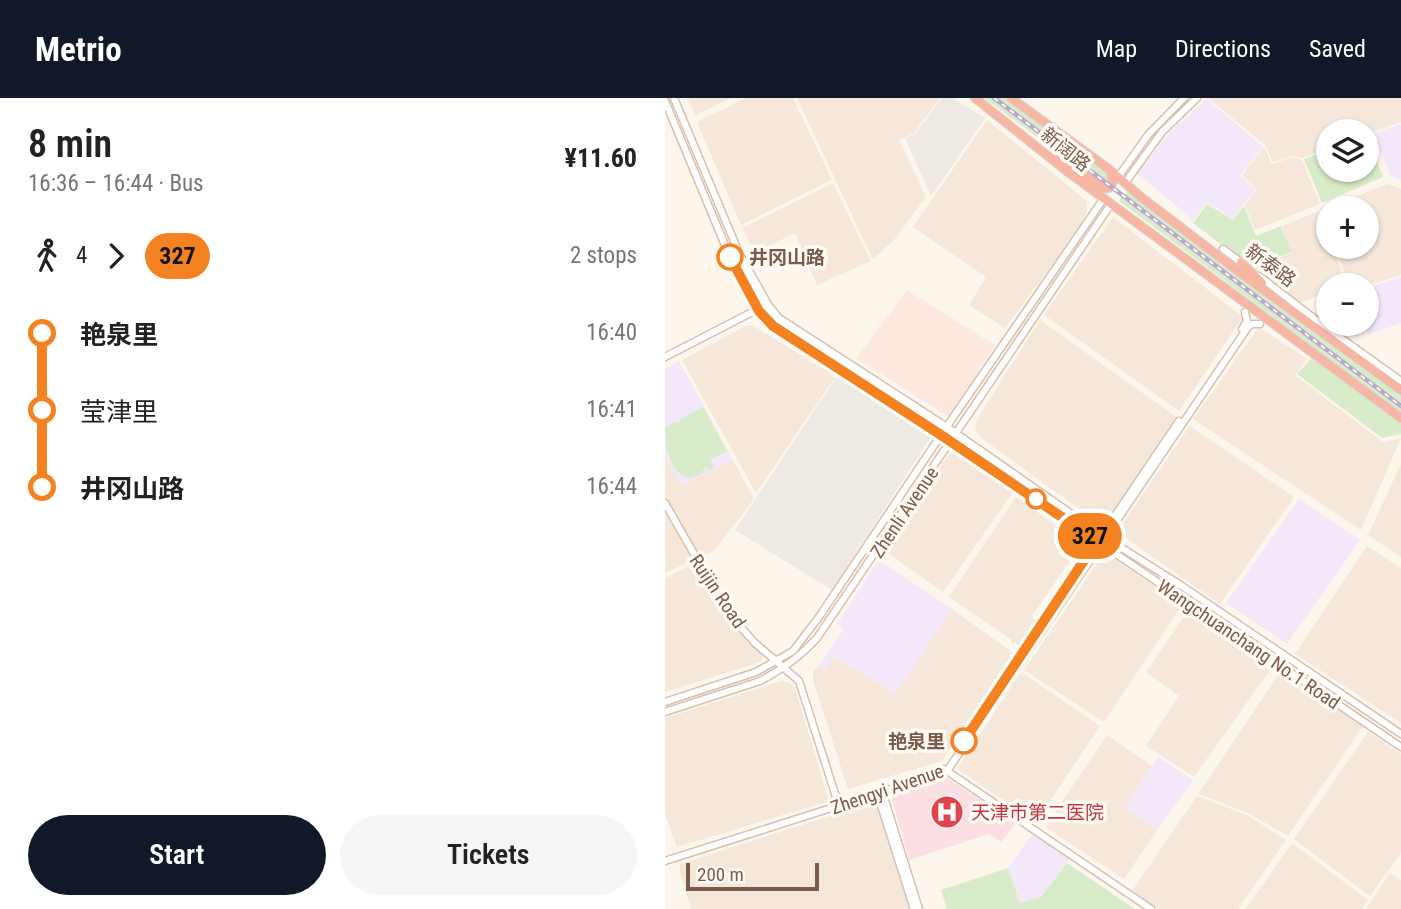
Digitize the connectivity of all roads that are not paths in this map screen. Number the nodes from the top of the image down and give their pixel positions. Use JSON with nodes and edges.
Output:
{"nodes":[{"id":1,"x":674,"y":98,"type":"edge"},
{"id":2,"x":975,"y":98,"type":"edge"},
{"id":3,"x":1011,"y":98,"type":"edge"},
{"id":4,"x":1184,"y":98,"type":"edge"},
{"id":5,"x":1197,"y":98,"type":"edge"},
{"id":6,"x":665,"y":101,"type":"edge"},
{"id":7,"x":1037,"y":146,"type":"junction"},
{"id":8,"x":1109,"y":169,"type":"junction"},
{"id":9,"x":1122,"y":180,"type":"junction"},
{"id":10,"x":1104,"y":198,"type":"junction"},
{"id":11,"x":1109,"y":207,"type":"dead end"},
{"id":12,"x":1223,"y":249,"type":"dead end"},
{"id":13,"x":1241,"y":262,"type":"junction"},
{"id":14,"x":760,"y":291,"type":"dead end"},
{"id":15,"x":769,"y":306,"type":"junction"},
{"id":16,"x":759,"y":310,"type":"junction"},
{"id":17,"x":1245,"y":312,"type":"dead end"},
{"id":18,"x":1260,"y":324,"type":"dead end"},
{"id":19,"x":1312,"y":326,"type":"junction"},
{"id":20,"x":665,"y":358,"type":"edge"},
{"id":21,"x":1401,"y":381,"type":"edge"},
{"id":22,"x":1401,"y":390,"type":"edge"},
{"id":23,"x":1401,"y":418,"type":"edge"},
{"id":24,"x":947,"y":427,"type":"junction"},
{"id":25,"x":957,"y":434,"type":"junction"},
{"id":26,"x":941,"y":435,"type":"junction"},
{"id":27,"x":972,"y":440,"type":"dead end"},
{"id":28,"x":951,"y":442,"type":"junction"},
{"id":29,"x":965,"y":450,"type":"dead end"},
{"id":30,"x":665,"y":503,"type":"edge"},
{"id":31,"x":1087,"y":520,"type":"dead end"},
{"id":32,"x":1082,"y":528,"type":"dead end"},
{"id":33,"x":1102,"y":539,"type":"junction"},
{"id":34,"x":778,"y":661,"type":"junction"},
{"id":35,"x":785,"y":667,"type":"junction"},
{"id":36,"x":665,"y":702,"type":"edge"},
{"id":37,"x":665,"y":712,"type":"edge"},
{"id":38,"x":1401,"y":734,"type":"edge"},
{"id":39,"x":1401,"y":747,"type":"edge"},
{"id":40,"x":945,"y":770,"type":"junction"},
{"id":41,"x":896,"y":786,"type":"dead end"},
{"id":42,"x":879,"y":792,"type":"junction"},
{"id":43,"x":838,"y":803,"type":"junction"},
{"id":44,"x":886,"y":807,"type":"dead end"},
{"id":45,"x":665,"y":859,"type":"edge"},
{"id":46,"x":917,"y":909,"type":"edge"},
{"id":47,"x":1151,"y":909,"type":"edge"}],
"edges":[{"from":1,"to":15,"type":"main road"},
{"from":2,"to":7,"type":"highway","name":"新阔路"},
{"from":3,"to":8,"type":"highway"},
{"from":4,"to":9,"type":"main road"},
{"from":5,"to":9,"type":"main road"},
{"from":6,"to":16,"type":"main road"},
{"from":7,"to":8,"type":"highway"},
{"from":7,"to":10,"type":"highway","name":"新阔路"},
{"from":8,"to":9,"type":"highway"},
{"from":9,"to":19,"type":"highway"},
{"from":10,"to":23,"type":"highway","name":"新阔路"},
{"from":10,"to":24,"type":"main road","name":"Zhenli Avenue"},
{"from":11,"to":25,"type":"main road","name":"Zhenli Avenue"},
{"from":12,"to":13,"type":"main road","name":"新泰路"},
{"from":13,"to":19,"type":"highway"},
{"from":13,"to":21,"type":"main road","name":"新泰路"},
{"from":14,"to":15,"type":"main road"},
{"from":15,"to":16,"type":"main road"},
{"from":15,"to":24,"type":"main road"},
{"from":16,"to":20,"type":"main road"},
{"from":16,"to":26,"type":"main road"},
{"from":17,"to":33,"type":"main road","name":"Zhengyi Avenue"},
{"from":18,"to":33,"type":"main road","name":"Zhengyi Avenue"},
{"from":19,"to":22,"type":"highway"},
{"from":24,"to":25,"type":"main road"},
{"from":24,"to":26,"type":"main road","name":"Zhenli Avenue"},
{"from":25,"to":27,"type":"main road"},
{"from":25,"to":28,"type":"main road","name":"Zhenli Avenue"},
{"from":25,"to":33,"type":"main road"},
{"from":26,"to":28,"type":"main road"},
{"from":26,"to":34,"type":"main road","name":"Zhenli Avenue"},
{"from":28,"to":29,"type":"main road"},
{"from":28,"to":33,"type":"main road"},
{"from":28,"to":35,"type":"main road","name":"Zhenli Avenue"},
{"from":30,"to":34,"type":"main road","name":"Ruijin Road"},
{"from":31,"to":33,"type":"main road"},
{"from":32,"to":33,"type":"main road"},
{"from":33,"to":38,"type":"main road","name":"Wangchuanchang No.1 Road"},
{"from":33,"to":39,"type":"main road","name":"Wangchuanchang No.1 Road"},
{"from":33,"to":40,"type":"main road","name":"Zhengyi Avenue"},
{"from":34,"to":35,"type":"main road","name":"Ruijin Road"},
{"from":34,"to":36,"type":"main road","name":"Zhenli Avenue"},
{"from":35,"to":37,"type":"main road","name":"Zhenli Avenue"},
{"from":35,"to":43,"type":"main road","name":"Ruijin Road"},
{"from":40,"to":42,"type":"main road","name":"Zhengyi Avenue"},
{"from":40,"to":47,"type":"main road"},
{"from":41,"to":44,"type":"main road"},
{"from":42,"to":43,"type":"main road","name":"Zhengyi Avenue"},
{"from":42,"to":45,"type":"main road","name":"Zhengyi Avenue"},
{"from":42,"to":46,"type":"main road"},
{"from":43,"to":45,"type":"main road","name":"Zhengyi Avenue"}]}
